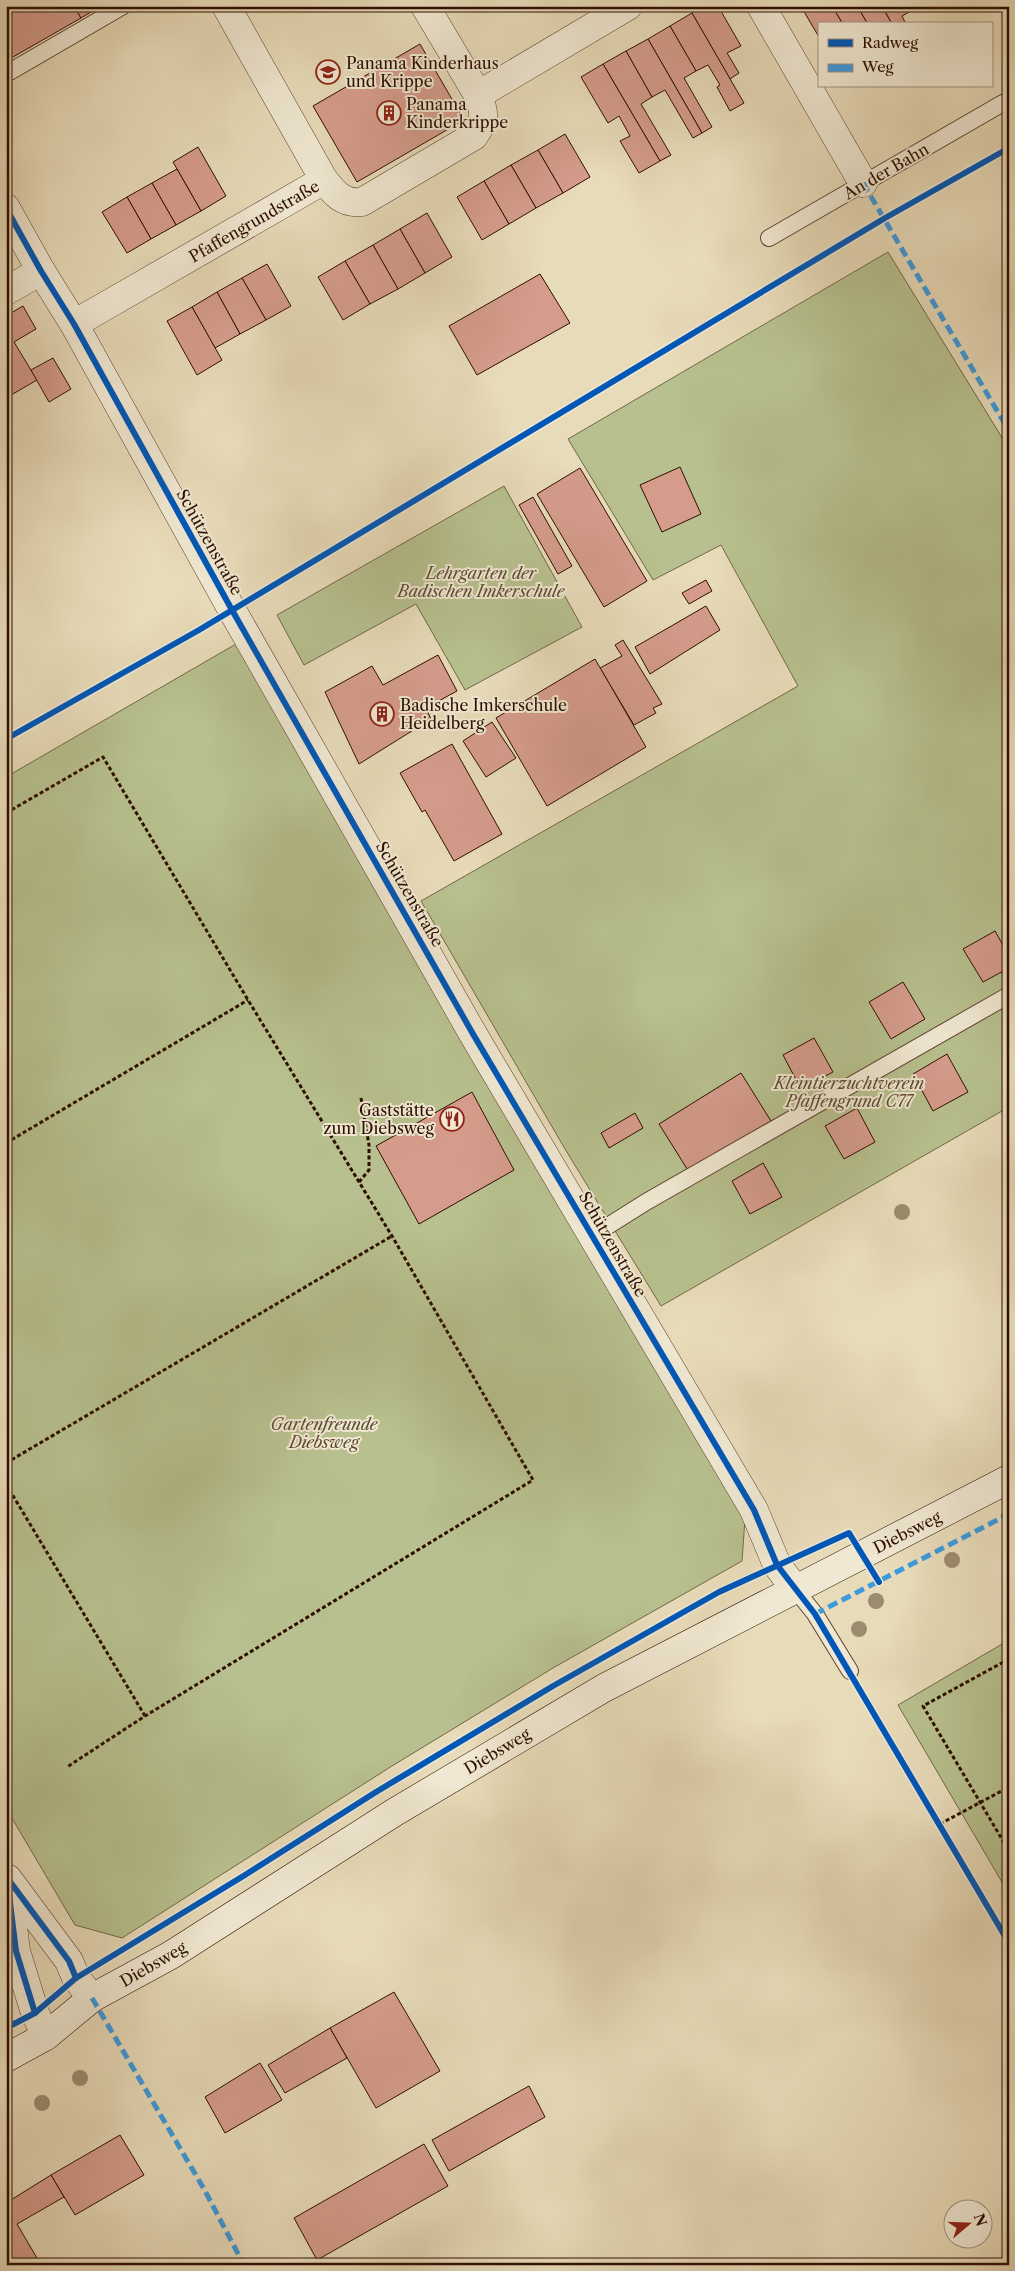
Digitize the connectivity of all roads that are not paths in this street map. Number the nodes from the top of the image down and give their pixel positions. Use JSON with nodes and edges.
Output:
{"nodes":[{"id":1,"x":123,"y":6,"type":"edge"},
{"id":2,"x":226,"y":6,"type":"edge"},
{"id":3,"x":425,"y":6,"type":"edge"},
{"id":4,"x":628,"y":6,"type":"edge"},
{"id":5,"x":761,"y":6,"type":"edge"},
{"id":6,"x":6,"y":74,"type":"edge"},
{"id":7,"x":478,"y":95,"type":"junction"},
{"id":8,"x":1003,"y":103,"type":"dead end"},
{"id":9,"x":324,"y":180,"type":"junction"},
{"id":10,"x":864,"y":183,"type":"junction"},
{"id":11,"x":6,"y":208,"type":"edge"},
{"id":12,"x":769,"y":238,"type":"dead end"},
{"id":13,"x":41,"y":271,"type":"junction"},
{"id":14,"x":6,"y":291,"type":"edge"},
{"id":15,"x":74,"y":324,"type":"junction"},
{"id":16,"x":1009,"y":994,"type":"edge"},
{"id":17,"x":592,"y":1236,"type":"junction"},
{"id":18,"x":1009,"y":1479,"type":"edge"},
{"id":19,"x":795,"y":1589,"type":"junction"},
{"id":20,"x":850,"y":1671,"type":"dead end"},
{"id":21,"x":7,"y":1877,"type":"edge"},
{"id":22,"x":84,"y":1988,"type":"junction"},
{"id":23,"x":46,"y":2036,"type":"junction"},
{"id":24,"x":6,"y":2058,"type":"edge"}],
"edges":[{"from":1,"to":6,"type":"lane"},
{"from":2,"to":9,"type":"street"},
{"from":3,"to":7,"type":"street","name":"Pfaffengrundstraße"},
{"from":4,"to":7,"type":"street"},
{"from":5,"to":10,"type":"street"},
{"from":7,"to":9,"type":"street","name":"Pfaffengrundstraße"},
{"from":8,"to":10,"type":"lane","name":"An der Bahn"},
{"from":9,"to":15,"type":"street","name":"Pfaffengrundstraße"},
{"from":10,"to":12,"type":"lane","name":"An der Bahn"},
{"from":11,"to":13,"type":"street","name":"Schützenstraße"},
{"from":13,"to":14,"type":"street"},
{"from":13,"to":15,"type":"street","name":"Schützenstraße"},
{"from":15,"to":17,"type":"street","name":"Schützenstraße"},
{"from":16,"to":17,"type":"lane"},
{"from":17,"to":19,"type":"street","name":"Schützenstraße"},
{"from":18,"to":19,"type":"street","name":"Diebsweg"},
{"from":19,"to":20,"type":"lane"},
{"from":19,"to":22,"type":"street","name":"Diebsweg"},
{"from":21,"to":22,"type":"street"},
{"from":21,"to":23,"type":"street"},
{"from":22,"to":23,"type":"street","name":"Diebsweg"},
{"from":23,"to":24,"type":"street","name":"Diebsweg"}]}
